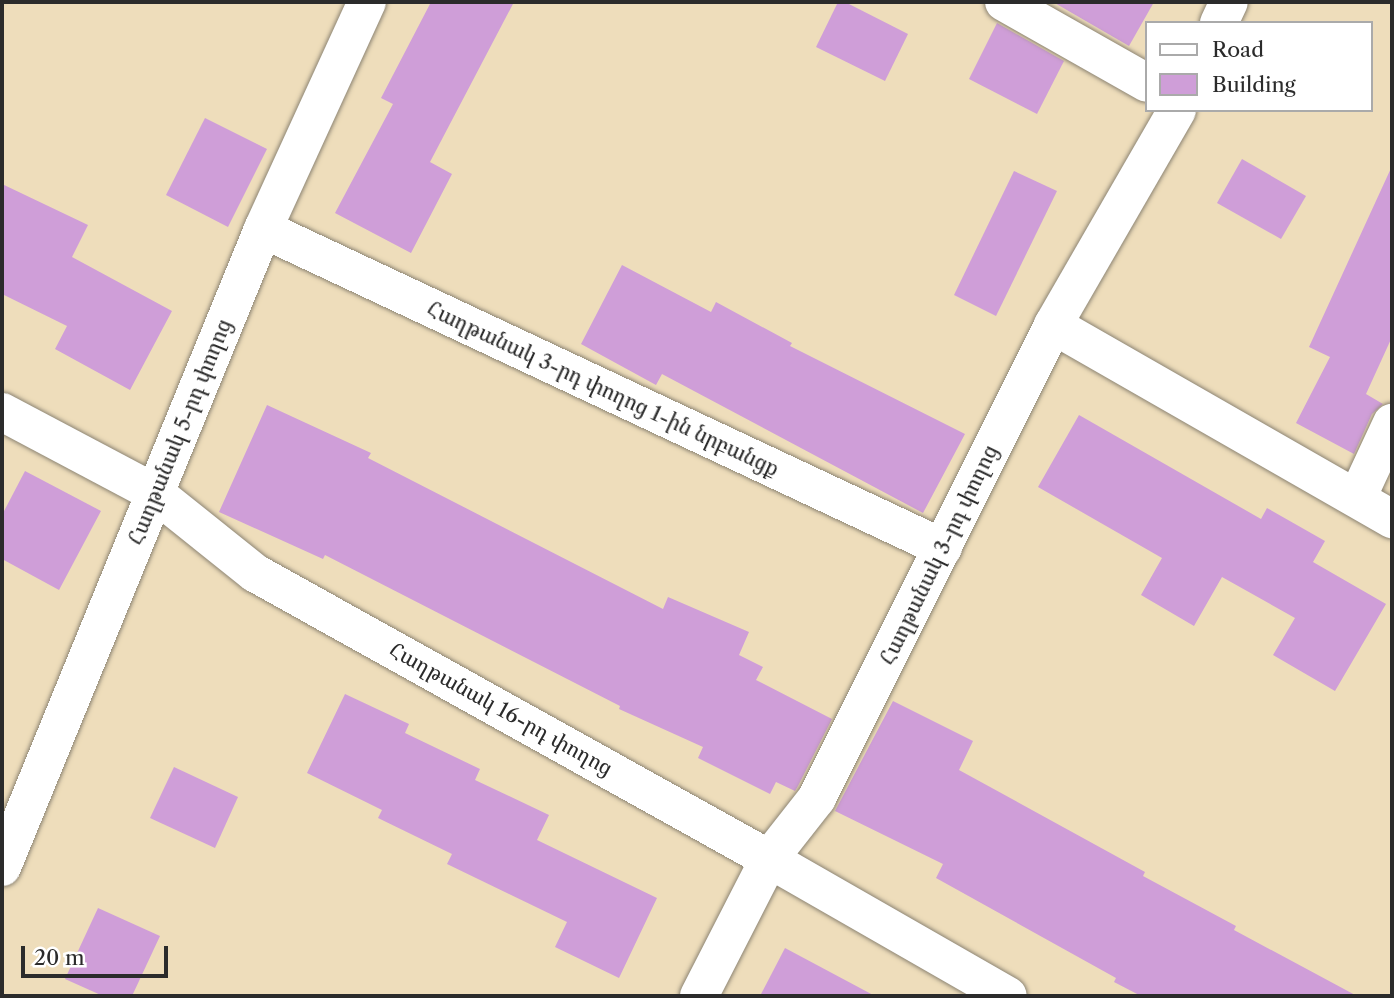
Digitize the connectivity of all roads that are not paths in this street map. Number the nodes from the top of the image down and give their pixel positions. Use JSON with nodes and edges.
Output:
{"nodes":[{"id":1,"x":366,"y":2,"type":"edge"},
{"id":2,"x":1004,"y":2,"type":"edge"},
{"id":3,"x":1229,"y":2,"type":"edge"},
{"id":4,"x":1220,"y":21,"type":"edge"},
{"id":5,"x":1146,"y":82,"type":"edge"},
{"id":6,"x":1176,"y":112,"type":"edge"},
{"id":7,"x":263,"y":229,"type":"junction"},
{"id":8,"x":1053,"y":325,"type":"junction"},
{"id":9,"x":2,"y":412,"type":"edge"},
{"id":10,"x":1392,"y":424,"type":"edge"},
{"id":11,"x":155,"y":494,"type":"junction"},
{"id":12,"x":1357,"y":498,"type":"junction"},
{"id":13,"x":1392,"y":519,"type":"edge"},
{"id":14,"x":943,"y":548,"type":"junction"},
{"id":15,"x":769,"y":859,"type":"junction"},
{"id":16,"x":2,"y":867,"type":"edge"},
{"id":17,"x":699,"y":996,"type":"edge"},
{"id":18,"x":1007,"y":996,"type":"edge"}],
"edges":[{"from":1,"to":7,"type":"street","name":"Հաղթանակ 5-րդ փողոց"},
{"from":2,"to":5,"type":"street"},
{"from":3,"to":4,"type":"street"},
{"from":6,"to":8,"type":"street","name":"Հաղթանակ 3-րդ փողոց"},
{"from":7,"to":11,"type":"street","name":"Հաղթանակ 5-րդ փողոց"},
{"from":7,"to":14,"type":"street","name":"Հաղթանակ 3-րդ փողոց 1-ին նրբանցք"},
{"from":8,"to":12,"type":"street"},
{"from":8,"to":14,"type":"street","name":"Հաղթանակ 3-րդ փողոց"},
{"from":9,"to":11,"type":"street","name":"Հաղթանակ 16-րդ փողոց"},
{"from":10,"to":12,"type":"street"},
{"from":11,"to":15,"type":"street","name":"Հաղթանակ 16-րդ փողոց"},
{"from":11,"to":16,"type":"street","name":"Հաղթանակ 5-րդ փողոց"},
{"from":12,"to":13,"type":"street"},
{"from":14,"to":15,"type":"street","name":"Հաղթանակ 3-րդ փողոց"},
{"from":15,"to":17,"type":"street","name":"Հաղթանակ 3-րդ փողոց"},
{"from":15,"to":18,"type":"street","name":"Հաղթանակ 16-րդ փողոց"}]}
